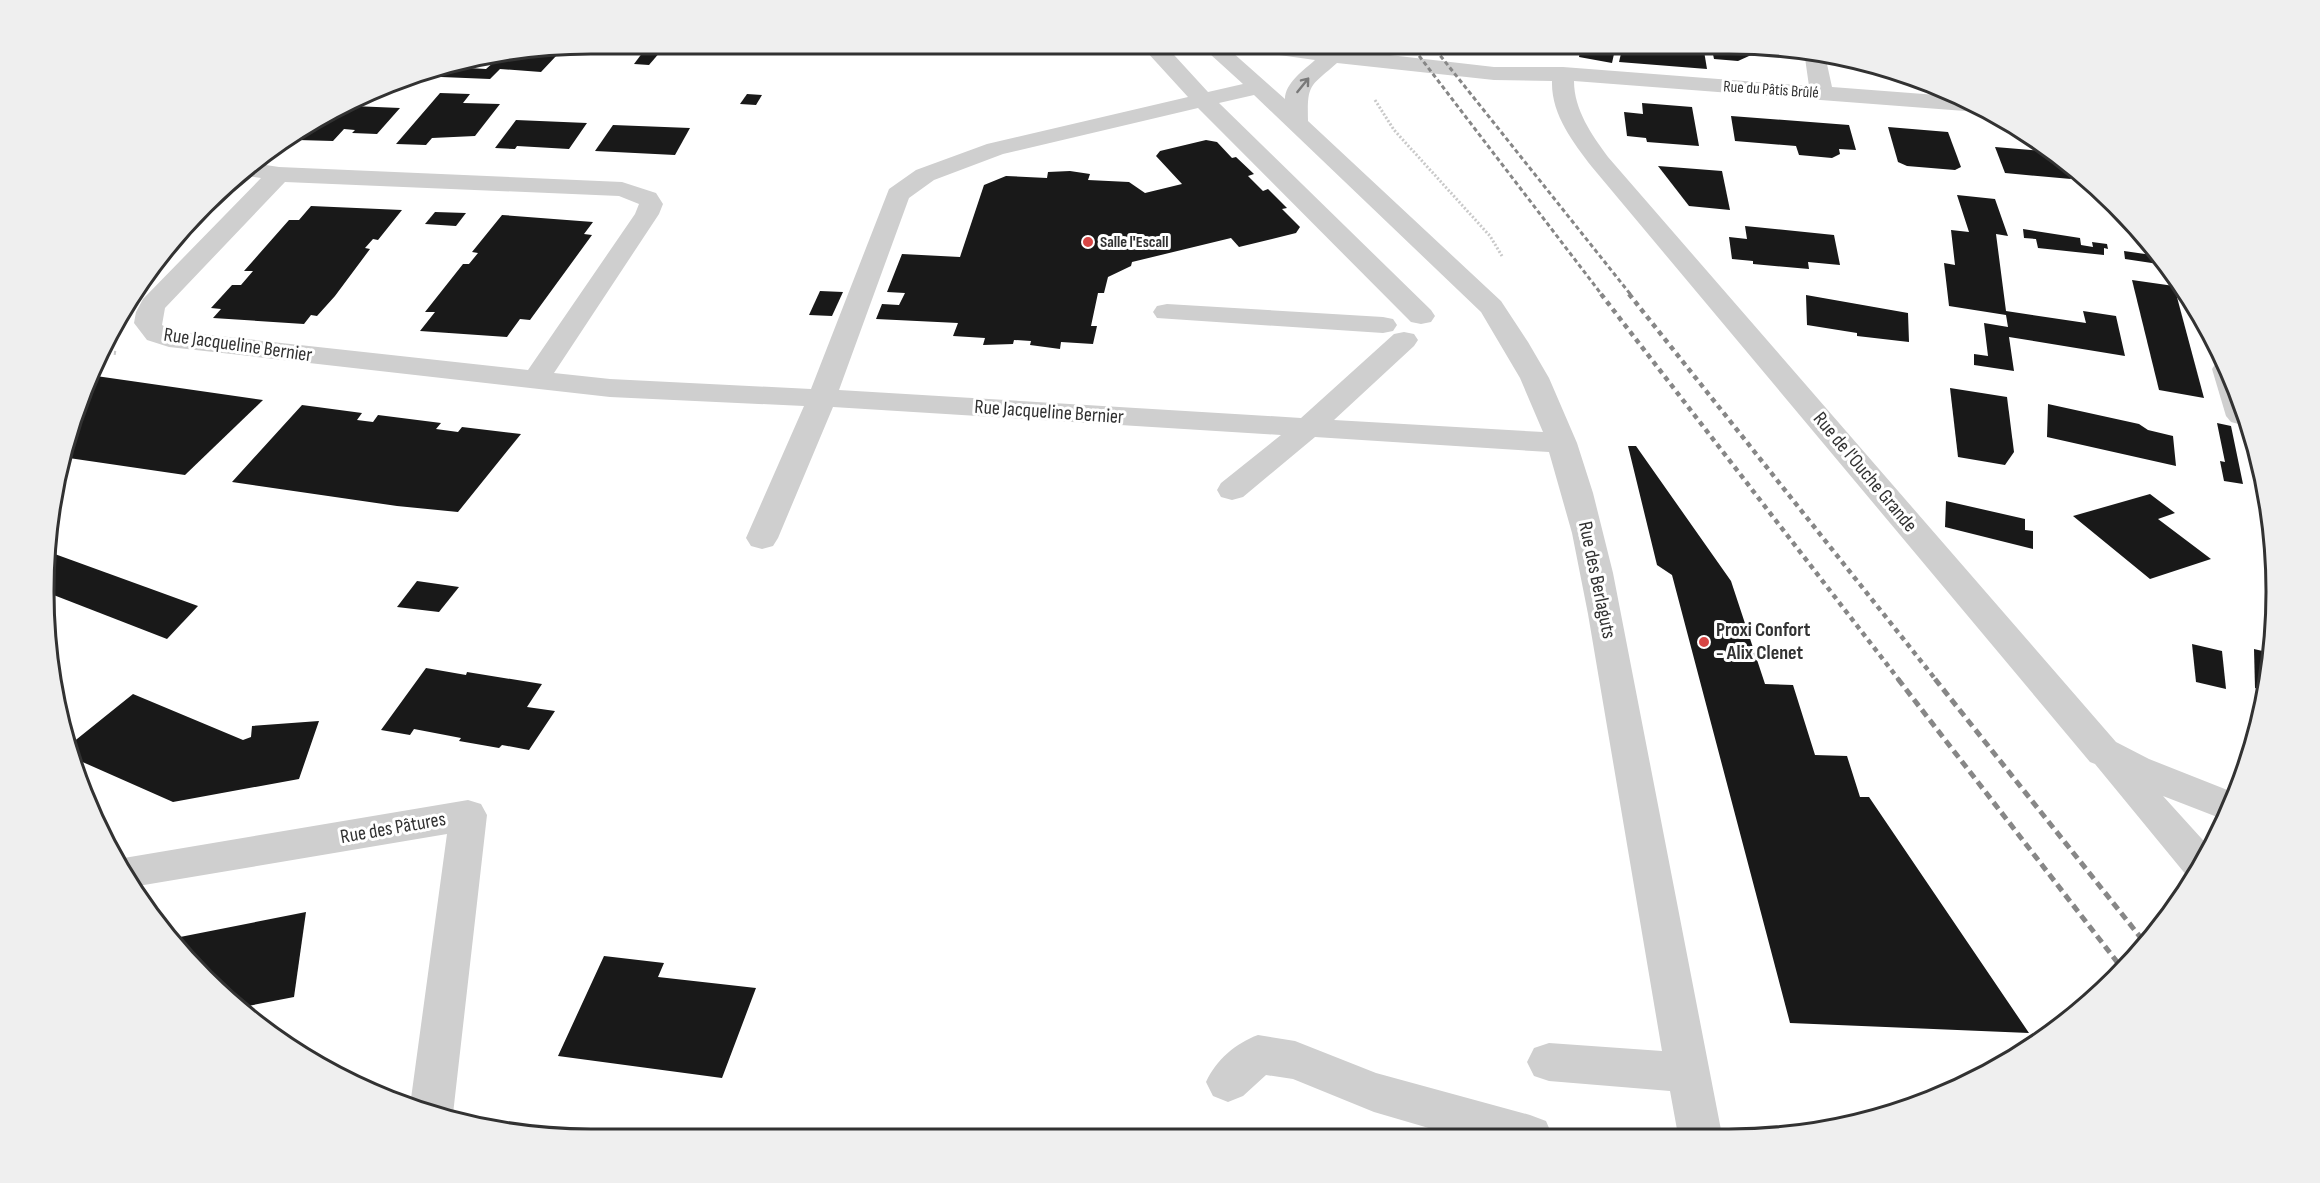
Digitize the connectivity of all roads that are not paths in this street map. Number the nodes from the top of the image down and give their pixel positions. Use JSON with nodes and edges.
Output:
{"nodes":[{"id":1,"x":1161,"y":54,"type":"edge"},
{"id":2,"x":1221,"y":54,"type":"edge"},
{"id":3,"x":1317,"y":54,"type":"edge"},
{"id":4,"x":1450,"y":54,"type":"edge"},
{"id":5,"x":1332,"y":56,"type":"junction"},
{"id":6,"x":1816,"y":61,"type":"edge"},
{"id":7,"x":1563,"y":74,"type":"junction"},
{"id":8,"x":1259,"y":87,"type":"junction"},
{"id":9,"x":1822,"y":94,"type":"junction"},
{"id":10,"x":1204,"y":102,"type":"junction"},
{"id":11,"x":1953,"y":103,"type":"edge"},
{"id":12,"x":1296,"y":122,"type":"junction"},
{"id":13,"x":257,"y":171,"type":"edge"},
{"id":14,"x":279,"y":174,"type":"junction"},
{"id":15,"x":1167,"y":312,"type":"dead end"},
{"id":16,"x":1421,"y":316,"type":"dead end"},
{"id":17,"x":535,"y":381,"type":"junction"},
{"id":18,"x":822,"y":398,"type":"junction"},
{"id":19,"x":1308,"y":428,"type":"junction"},
{"id":20,"x":1562,"y":443,"type":"junction"},
{"id":21,"x":1232,"y":490,"type":"dead end"},
{"id":22,"x":762,"y":538,"type":"dead end"},
{"id":23,"x":2103,"y":752,"type":"junction"},
{"id":24,"x":2222,"y":804,"type":"edge"},
{"id":25,"x":2195,"y":858,"type":"edge"},
{"id":26,"x":133,"y":871,"type":"edge"},
{"id":27,"x":1549,"y":1062,"type":"dead end"},
{"id":28,"x":1688,"y":1073,"type":"junction"},
{"id":29,"x":1228,"y":1082,"type":"dead end"},
{"id":30,"x":432,"y":1104,"type":"edge"},
{"id":31,"x":1505,"y":1129,"type":"edge"},
{"id":32,"x":1699,"y":1129,"type":"edge"}],
"edges":[{"from":1,"to":10,"type":"street"},
{"from":2,"to":8,"type":"street","name":"Rue des Berlaguts"},
{"from":3,"to":5,"type":"street","name":"Rue du Pâtis Brûlé"},
{"from":4,"to":7,"type":"street","name":"Rue du Pâtis Brûlé"},
{"from":5,"to":7,"type":"street","name":"Rue du Pâtis Brûlé"},
{"from":12,"to":5,"type":"street","one_way":true},
{"from":6,"to":9,"type":"street"},
{"from":7,"to":9,"type":"street","name":"Rue du Pâtis Brûlé"},
{"from":7,"to":23,"type":"street","name":"Rue de l'Ouche Grande"},
{"from":8,"to":10,"type":"street"},
{"from":8,"to":12,"type":"street","name":"Rue des Berlaguts"},
{"from":9,"to":11,"type":"street","name":"Rue du Pâtis Brûlé"},
{"from":10,"to":16,"type":"street"},
{"from":10,"to":18,"type":"street"},
{"from":12,"to":20,"type":"street","name":"Rue des Berlaguts"},
{"from":13,"to":14,"type":"street"},
{"from":14,"to":17,"type":"street"},
{"from":14,"to":17,"type":"street","name":"Rue Jacqueline Bernier"},
{"from":15,"to":19,"type":"street"},
{"from":17,"to":18,"type":"street","name":"Rue Jacqueline Bernier"},
{"from":18,"to":19,"type":"street","name":"Rue Jacqueline Bernier"},
{"from":18,"to":22,"type":"street"},
{"from":19,"to":20,"type":"street","name":"Rue Jacqueline Bernier"},
{"from":19,"to":21,"type":"street"},
{"from":20,"to":28,"type":"street","name":"Rue des Berlaguts"},
{"from":23,"to":24,"type":"street","name":"Rue de l'Ouche Grande"},
{"from":23,"to":25,"type":"street"},
{"from":26,"to":30,"type":"street","name":"Rue des Pâtures"},
{"from":27,"to":28,"type":"street"},
{"from":28,"to":32,"type":"street","name":"Rue des Berlaguts"},
{"from":29,"to":31,"type":"street"}]}
